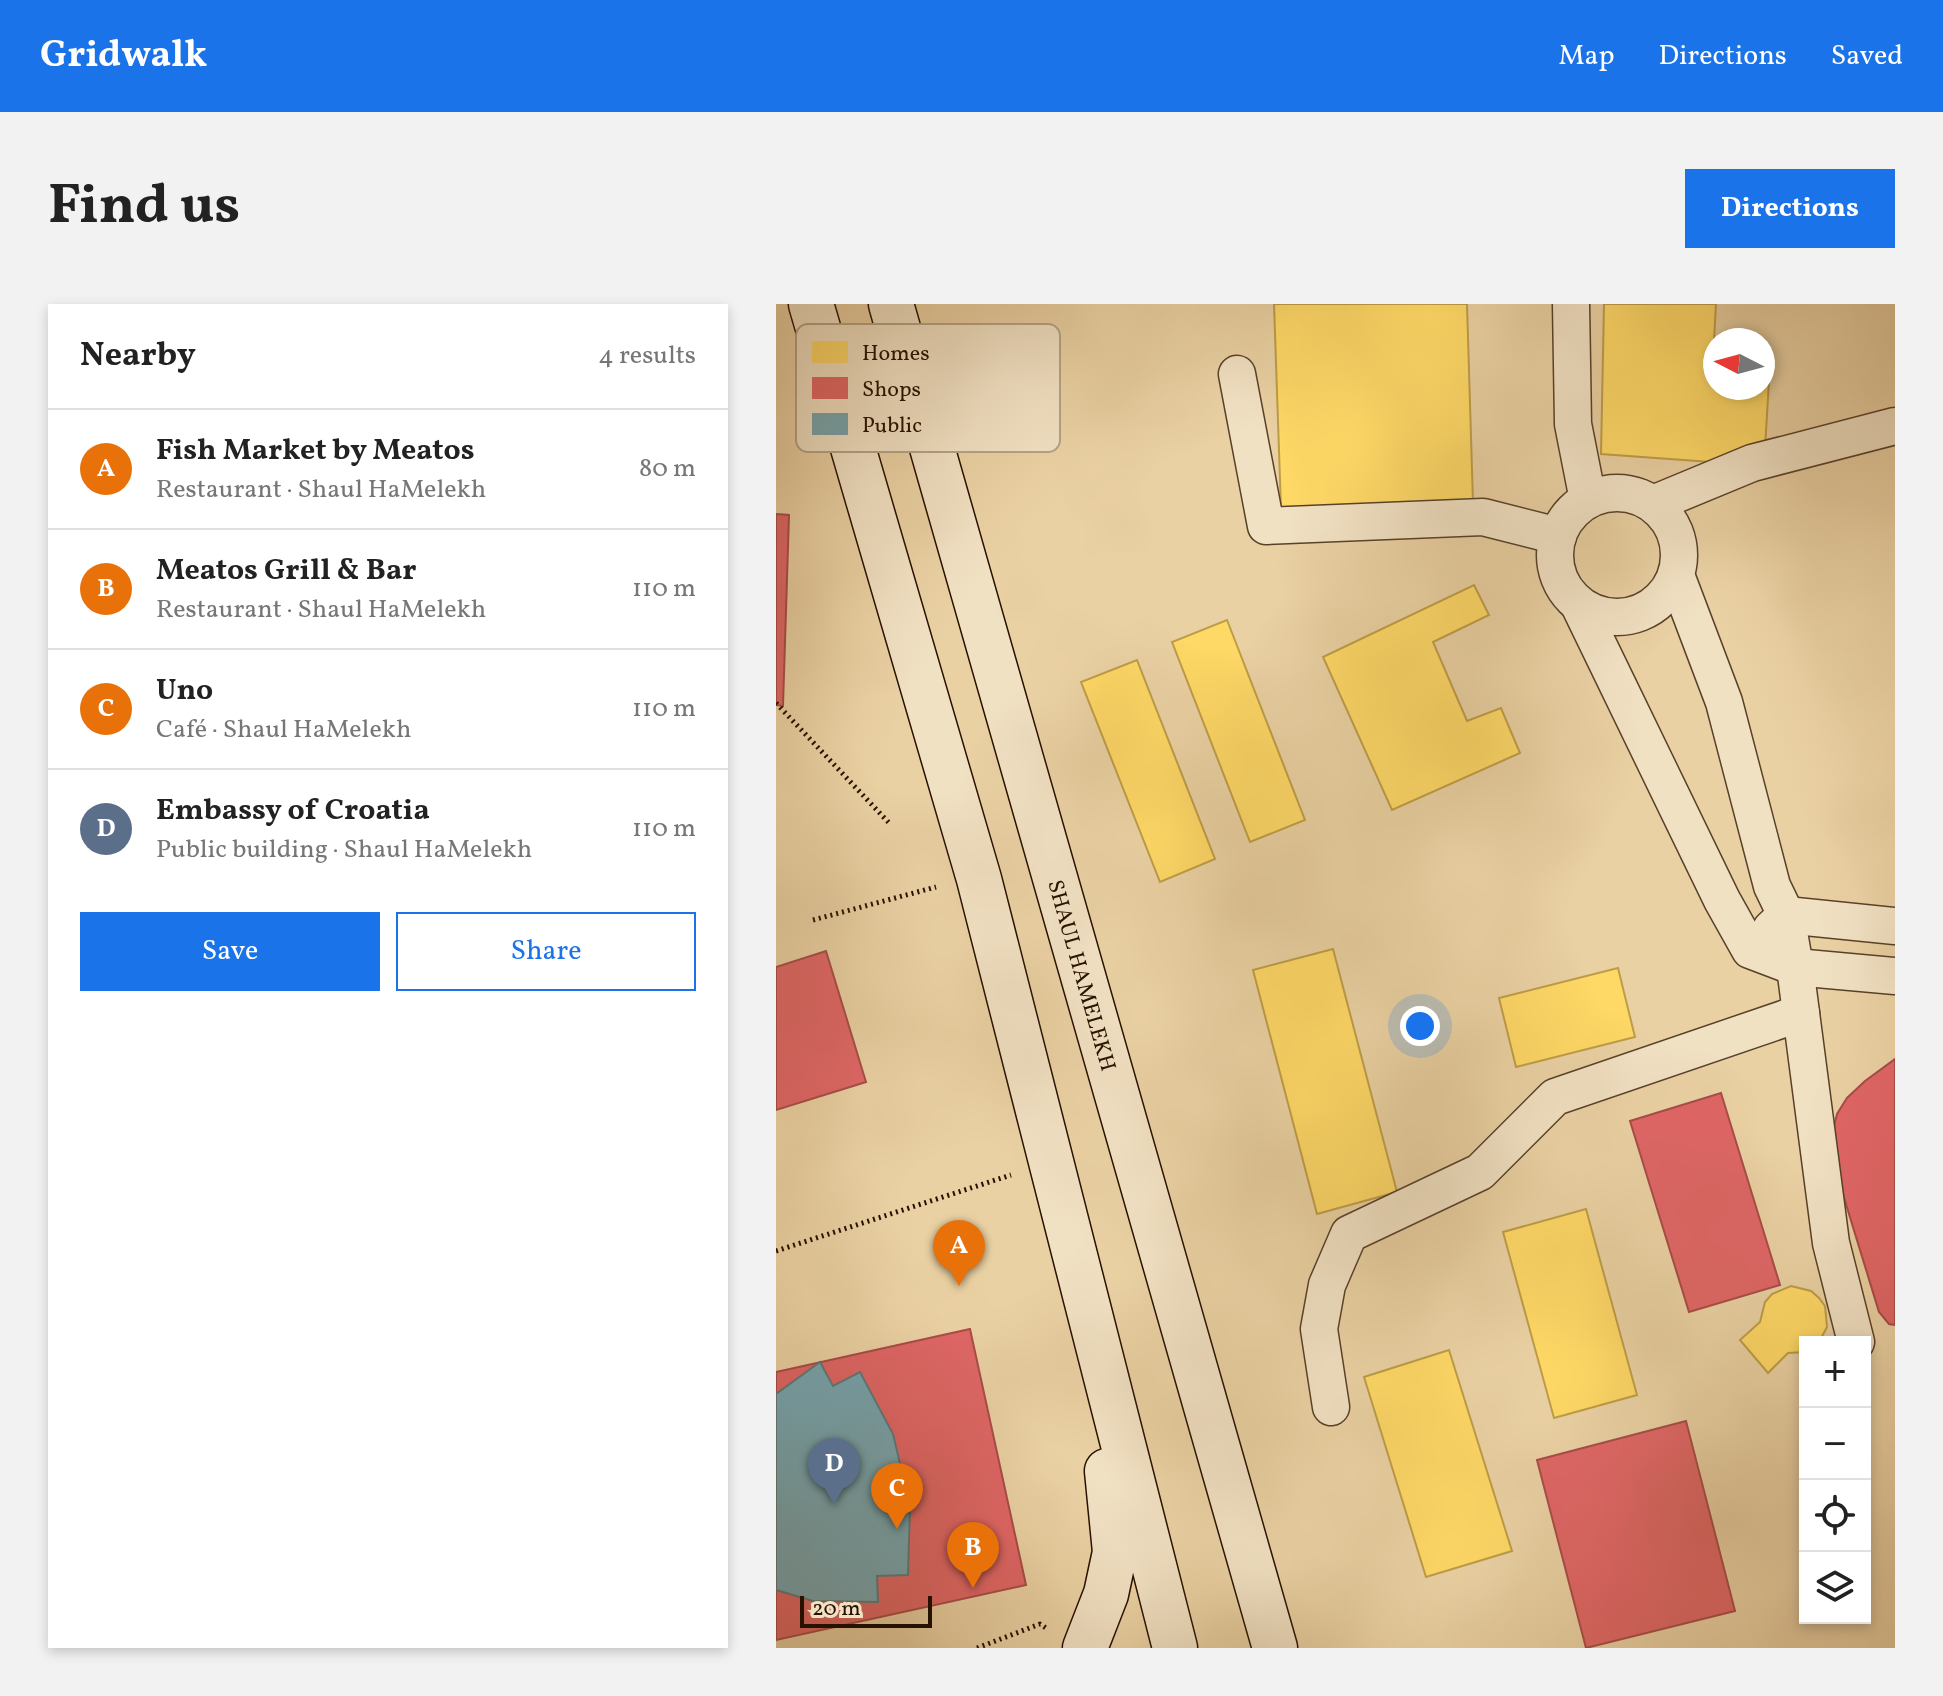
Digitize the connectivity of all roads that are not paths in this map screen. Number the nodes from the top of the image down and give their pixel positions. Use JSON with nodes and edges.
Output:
{"nodes":[{"id":1,"x":811,"y":304,"type":"edge"},
{"id":2,"x":891,"y":304,"type":"edge"},
{"id":3,"x":1571,"y":304,"type":"edge"},
{"id":4,"x":817,"y":324,"type":"edge"},
{"id":5,"x":897,"y":324,"type":"edge"},
{"id":6,"x":1237,"y":374,"type":"dead end"},
{"id":7,"x":1895,"y":426,"type":"edge"},
{"id":8,"x":854,"y":452,"type":"edge"},
{"id":9,"x":933,"y":452,"type":"edge"},
{"id":10,"x":1588,"y":500,"type":"junction"},
{"id":11,"x":1653,"y":504,"type":"junction"},
{"id":12,"x":1558,"y":536,"type":"junction"},
{"id":13,"x":1676,"y":575,"type":"junction"},
{"id":14,"x":1579,"y":605,"type":"junction"},
{"id":15,"x":1786,"y":915,"type":"junction"},
{"id":16,"x":1895,"y":926,"type":"edge"},
{"id":17,"x":1750,"y":950,"type":"junction"},
{"id":18,"x":1795,"y":967,"type":"junction"},
{"id":19,"x":1895,"y":976,"type":"edge"},
{"id":20,"x":1801,"y":1013,"type":"junction"},
{"id":21,"x":1093,"y":1329,"type":"junction"},
{"id":22,"x":1854,"y":1336,"type":"edge"},
{"id":23,"x":1331,"y":1407,"type":"dead end"},
{"id":24,"x":1066,"y":1638,"type":"edge"},
{"id":25,"x":1175,"y":1648,"type":"edge"},
{"id":26,"x":1275,"y":1648,"type":"edge"}],
"edges":[{"from":1,"to":4,"type":"street"},
{"from":2,"to":5,"type":"street","name":"SHAUL HAMELEKH"},
{"from":3,"to":10,"type":"street"},
{"from":6,"to":12,"type":"street"},
{"from":7,"to":11,"type":"street"},
{"from":8,"to":21,"type":"street"},
{"from":9,"to":26,"type":"street","name":"SHAUL HAMELEKH"},
{"from":10,"to":11,"type":"street"},
{"from":10,"to":12,"type":"street"},
{"from":11,"to":13,"type":"street"},
{"from":12,"to":14,"type":"street"},
{"from":13,"to":14,"type":"street"},
{"from":13,"to":15,"type":"street"},
{"from":14,"to":17,"type":"street"},
{"from":15,"to":16,"type":"street"},
{"from":15,"to":17,"type":"street"},
{"from":15,"to":18,"type":"street"},
{"from":17,"to":18,"type":"street"},
{"from":18,"to":19,"type":"street"},
{"from":18,"to":20,"type":"street"},
{"from":20,"to":22,"type":"street"},
{"from":20,"to":23,"type":"street"},
{"from":21,"to":24,"type":"street"},
{"from":21,"to":25,"type":"street"}]}
